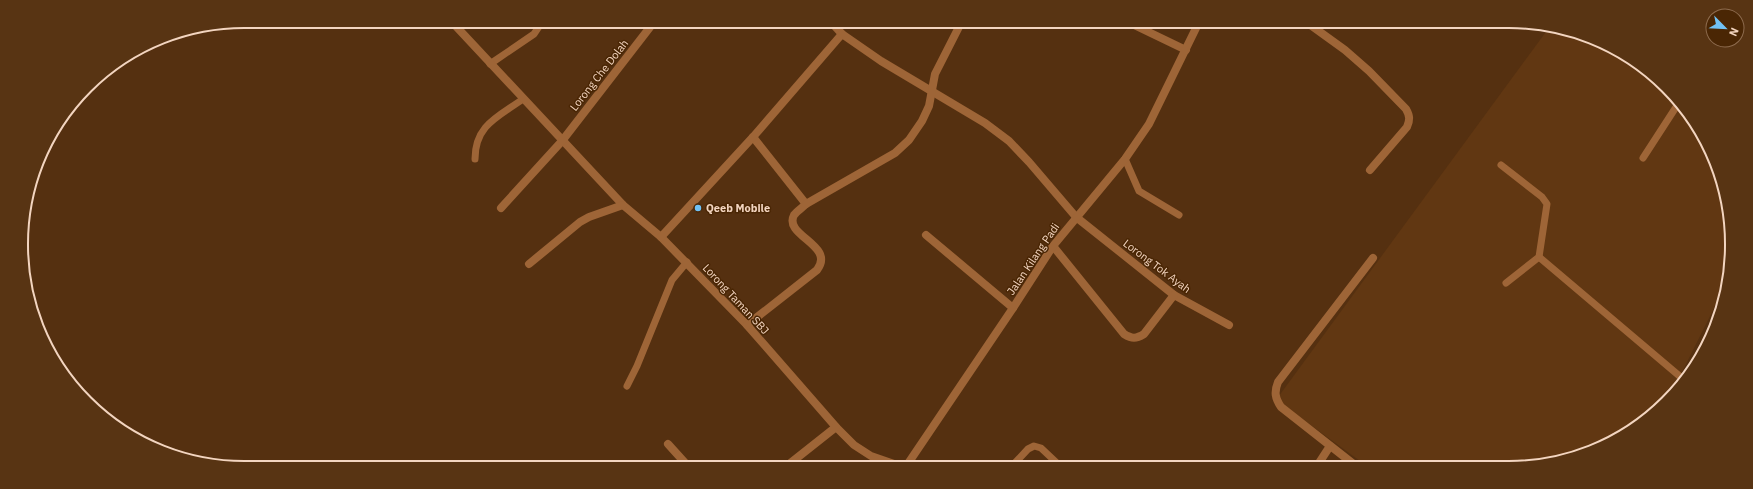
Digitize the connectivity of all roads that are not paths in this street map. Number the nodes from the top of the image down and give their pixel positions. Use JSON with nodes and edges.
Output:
{"nodes":[{"id":1,"x":457,"y":28,"type":"edge"},
{"id":2,"x":538,"y":28,"type":"edge"},
{"id":3,"x":649,"y":28,"type":"edge"},
{"id":4,"x":837,"y":28,"type":"edge"},
{"id":5,"x":958,"y":28,"type":"edge"},
{"id":6,"x":1140,"y":28,"type":"edge"},
{"id":7,"x":1196,"y":28,"type":"edge"},
{"id":8,"x":1314,"y":28,"type":"edge"},
{"id":9,"x":842,"y":34,"type":"junction"},
{"id":10,"x":1186,"y":50,"type":"junction"},
{"id":11,"x":490,"y":64,"type":"junction"},
{"id":12,"x":931,"y":90,"type":"junction"},
{"id":13,"x":523,"y":99,"type":"junction"},
{"id":14,"x":1676,"y":108,"type":"edge"},
{"id":15,"x":753,"y":137,"type":"junction"},
{"id":16,"x":562,"y":141,"type":"junction"},
{"id":17,"x":1642,"y":158,"type":"dead end"},
{"id":18,"x":476,"y":159,"type":"dead end"},
{"id":19,"x":1125,"y":159,"type":"junction"},
{"id":20,"x":1501,"y":165,"type":"dead end"},
{"id":21,"x":1370,"y":170,"type":"dead end"},
{"id":22,"x":806,"y":204,"type":"junction"},
{"id":23,"x":623,"y":205,"type":"junction"},
{"id":24,"x":501,"y":208,"type":"dead end"},
{"id":25,"x":1179,"y":215,"type":"dead end"},
{"id":26,"x":1076,"y":217,"type":"junction"},
{"id":27,"x":926,"y":235,"type":"dead end"},
{"id":28,"x":661,"y":237,"type":"junction"},
{"id":29,"x":1053,"y":246,"type":"junction"},
{"id":30,"x":1539,"y":257,"type":"junction"},
{"id":31,"x":1373,"y":258,"type":"dead end"},
{"id":32,"x":687,"y":262,"type":"junction"},
{"id":33,"x":529,"y":264,"type":"dead end"},
{"id":34,"x":1506,"y":283,"type":"dead end"},
{"id":35,"x":1174,"y":295,"type":"junction"},
{"id":36,"x":1013,"y":308,"type":"junction"},
{"id":37,"x":747,"y":325,"type":"junction"},
{"id":38,"x":1229,"y":325,"type":"dead end"},
{"id":39,"x":1680,"y":376,"type":"edge"},
{"id":40,"x":627,"y":386,"type":"dead end"},
{"id":41,"x":836,"y":427,"type":"junction"},
{"id":42,"x":668,"y":444,"type":"dead end"},
{"id":43,"x":1330,"y":446,"type":"junction"},
{"id":44,"x":683,"y":461,"type":"edge"},
{"id":45,"x":793,"y":461,"type":"edge"},
{"id":46,"x":885,"y":461,"type":"edge"},
{"id":47,"x":910,"y":461,"type":"edge"},
{"id":48,"x":1017,"y":461,"type":"edge"},
{"id":49,"x":1055,"y":461,"type":"edge"},
{"id":50,"x":1320,"y":461,"type":"edge"},
{"id":51,"x":1350,"y":461,"type":"edge"}],
"edges":[{"from":1,"to":11,"type":"street","name":"Lorong Taman SBJ"},
{"from":2,"to":11,"type":"lane"},
{"from":3,"to":16,"type":"street","name":"Lorong Che Dolah"},
{"from":4,"to":9,"type":"street"},
{"from":5,"to":12,"type":"street"},
{"from":6,"to":10,"type":"street"},
{"from":7,"to":10,"type":"street","name":"Jalan Kilang Padi"},
{"from":8,"to":21,"type":"street"},
{"from":9,"to":12,"type":"street"},
{"from":9,"to":15,"type":"street"},
{"from":10,"to":19,"type":"street","name":"Jalan Kilang Padi"},
{"from":11,"to":13,"type":"street","name":"Lorong Taman SBJ"},
{"from":12,"to":22,"type":"street"},
{"from":12,"to":26,"type":"street"},
{"from":13,"to":16,"type":"street","name":"Lorong Taman SBJ"},
{"from":13,"to":18,"type":"lane"},
{"from":14,"to":17,"type":"lane"},
{"from":15,"to":22,"type":"street"},
{"from":15,"to":28,"type":"street"},
{"from":16,"to":23,"type":"street","name":"Lorong Taman SBJ"},
{"from":16,"to":24,"type":"street","name":"Lorong Che Dolah"},
{"from":19,"to":25,"type":"lane"},
{"from":19,"to":26,"type":"street","name":"Jalan Kilang Padi"},
{"from":20,"to":30,"type":"lane"},
{"from":22,"to":37,"type":"street"},
{"from":23,"to":28,"type":"street","name":"Lorong Taman SBJ"},
{"from":23,"to":33,"type":"street"},
{"from":26,"to":29,"type":"street","name":"Jalan Kilang Padi"},
{"from":26,"to":35,"type":"street","name":"Lorong Tok Ayah"},
{"from":27,"to":36,"type":"street"},
{"from":28,"to":32,"type":"street","name":"Lorong Taman SBJ"},
{"from":29,"to":35,"type":"street"},
{"from":29,"to":36,"type":"street","name":"Jalan Kilang Padi"},
{"from":30,"to":34,"type":"lane"},
{"from":30,"to":39,"type":"lane"},
{"from":31,"to":43,"type":"street"},
{"from":32,"to":37,"type":"street","name":"Lorong Taman SBJ"},
{"from":32,"to":40,"type":"lane"},
{"from":35,"to":38,"type":"street","name":"Lorong Tok Ayah"},
{"from":36,"to":47,"type":"street","name":"Jalan Kilang Padi"},
{"from":37,"to":41,"type":"street","name":"Lorong Taman SBJ"},
{"from":41,"to":45,"type":"street"},
{"from":41,"to":46,"type":"street","name":"Lorong Taman SBJ"},
{"from":42,"to":44,"type":"street"},
{"from":43,"to":50,"type":"street"},
{"from":43,"to":51,"type":"street"},
{"from":48,"to":49,"type":"lane"}]}
